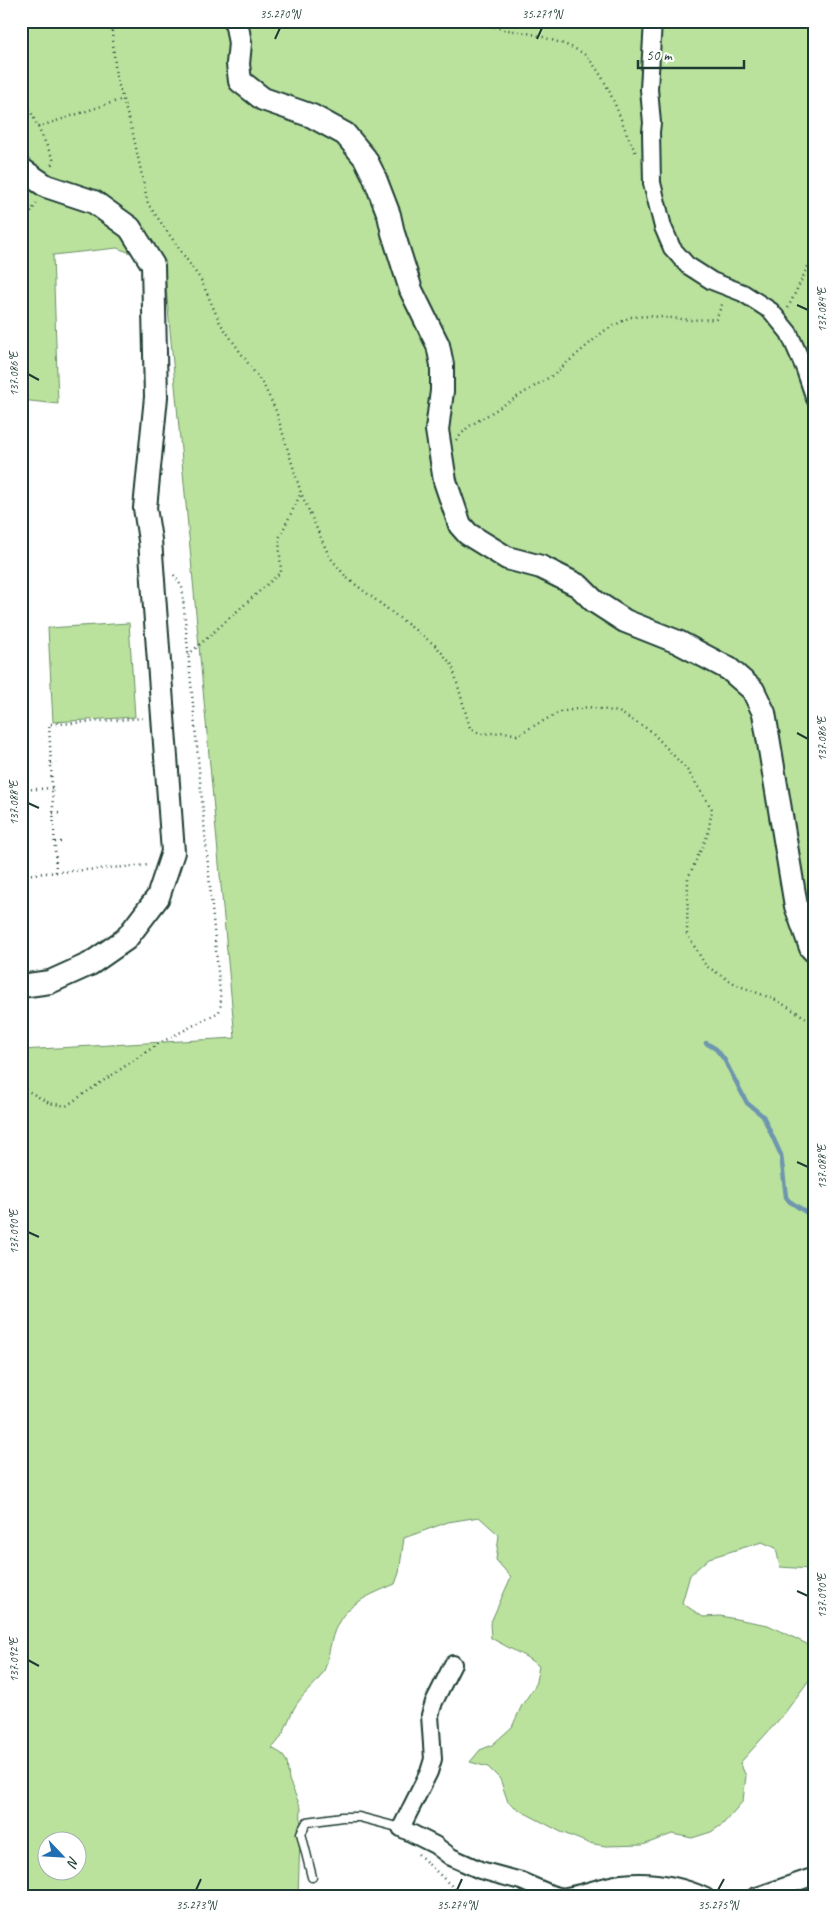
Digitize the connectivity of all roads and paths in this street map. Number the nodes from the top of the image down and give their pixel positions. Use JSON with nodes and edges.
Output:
{"nodes":[{"id":1,"x":26,"y":21,"type":"edge"},
{"id":2,"x":111,"y":21,"type":"edge"},
{"id":3,"x":236,"y":21,"type":"edge"},
{"id":4,"x":480,"y":21,"type":"edge"},
{"id":5,"x":653,"y":21,"type":"edge"},
{"id":6,"x":21,"y":49,"type":"edge"},
{"id":7,"x":21,"y":90,"type":"edge"},
{"id":8,"x":123,"y":99,"type":"junction"},
{"id":9,"x":38,"y":127,"type":"junction"},
{"id":10,"x":636,"y":153,"type":"dead end"},
{"id":11,"x":21,"y":169,"type":"edge"},
{"id":12,"x":46,"y":186,"type":"junction"},
{"id":13,"x":21,"y":230,"type":"edge"},
{"id":14,"x":815,"y":238,"type":"edge"},
{"id":15,"x":729,"y":288,"type":"junction"},
{"id":16,"x":781,"y":323,"type":"junction"},
{"id":17,"x":815,"y":399,"type":"edge"},
{"id":18,"x":441,"y":455,"type":"junction"},
{"id":19,"x":301,"y":493,"type":"junction"},
{"id":20,"x":188,"y":655,"type":"dead end"},
{"id":21,"x":163,"y":717,"type":"junction"},
{"id":22,"x":51,"y":762,"type":"junction"},
{"id":23,"x":56,"y":762,"type":"dead end"},
{"id":24,"x":52,"y":788,"type":"junction"},
{"id":25,"x":21,"y":790,"type":"edge"},
{"id":26,"x":53,"y":813,"type":"junction"},
{"id":27,"x":59,"y":813,"type":"dead end"},
{"id":28,"x":55,"y":842,"type":"junction"},
{"id":29,"x":60,"y":842,"type":"dead end"},
{"id":30,"x":170,"y":864,"type":"junction"},
{"id":31,"x":56,"y":872,"type":"junction"},
{"id":32,"x":21,"y":875,"type":"edge"},
{"id":33,"x":815,"y":952,"type":"edge"},
{"id":34,"x":21,"y":986,"type":"edge"},
{"id":35,"x":815,"y":1025,"type":"edge"},
{"id":36,"x":453,"y":1664,"type":"dead end"},
{"id":37,"x":406,"y":1830,"type":"junction"},
{"id":38,"x":815,"y":1876,"type":"edge"},
{"id":39,"x":312,"y":1877,"type":"dead end"},
{"id":40,"x":468,"y":1897,"type":"edge"},
{"id":41,"x":562,"y":1897,"type":"edge"},
{"id":42,"x":706,"y":1897,"type":"edge"},
{"id":43,"x":754,"y":1897,"type":"edge"}],
"edges":[{"from":1,"to":6,"type":"path"},
{"from":2,"to":8,"type":"path"},
{"from":3,"to":18,"type":"street"},
{"from":4,"to":10,"type":"path"},
{"from":5,"to":15,"type":"street"},
{"from":7,"to":9,"type":"path"},
{"from":8,"to":9,"type":"path"},
{"from":8,"to":19,"type":"path"},
{"from":9,"to":12,"type":"path"},
{"from":11,"to":12,"type":"street"},
{"from":12,"to":13,"type":"path"},
{"from":12,"to":21,"type":"street"},
{"from":14,"to":16,"type":"path"},
{"from":15,"to":16,"type":"street"},
{"from":15,"to":18,"type":"path"},
{"from":16,"to":17,"type":"street"},
{"from":18,"to":33,"type":"street"},
{"from":19,"to":20,"type":"path"},
{"from":19,"to":35,"type":"path"},
{"from":21,"to":22,"type":"path"},
{"from":21,"to":30,"type":"street"},
{"from":22,"to":23,"type":"path"},
{"from":22,"to":24,"type":"path"},
{"from":24,"to":25,"type":"path"},
{"from":24,"to":26,"type":"path"},
{"from":26,"to":27,"type":"path"},
{"from":26,"to":28,"type":"path"},
{"from":28,"to":29,"type":"path"},
{"from":28,"to":31,"type":"path"},
{"from":30,"to":31,"type":"path"},
{"from":30,"to":34,"type":"street"},
{"from":31,"to":32,"type":"path"},
{"from":36,"to":37,"type":"street"},
{"from":37,"to":39,"type":"lane"},
{"from":37,"to":40,"type":"path"},
{"from":37,"to":41,"type":"street"},
{"from":38,"to":43,"type":"street"},
{"from":41,"to":42,"type":"street"}]}
